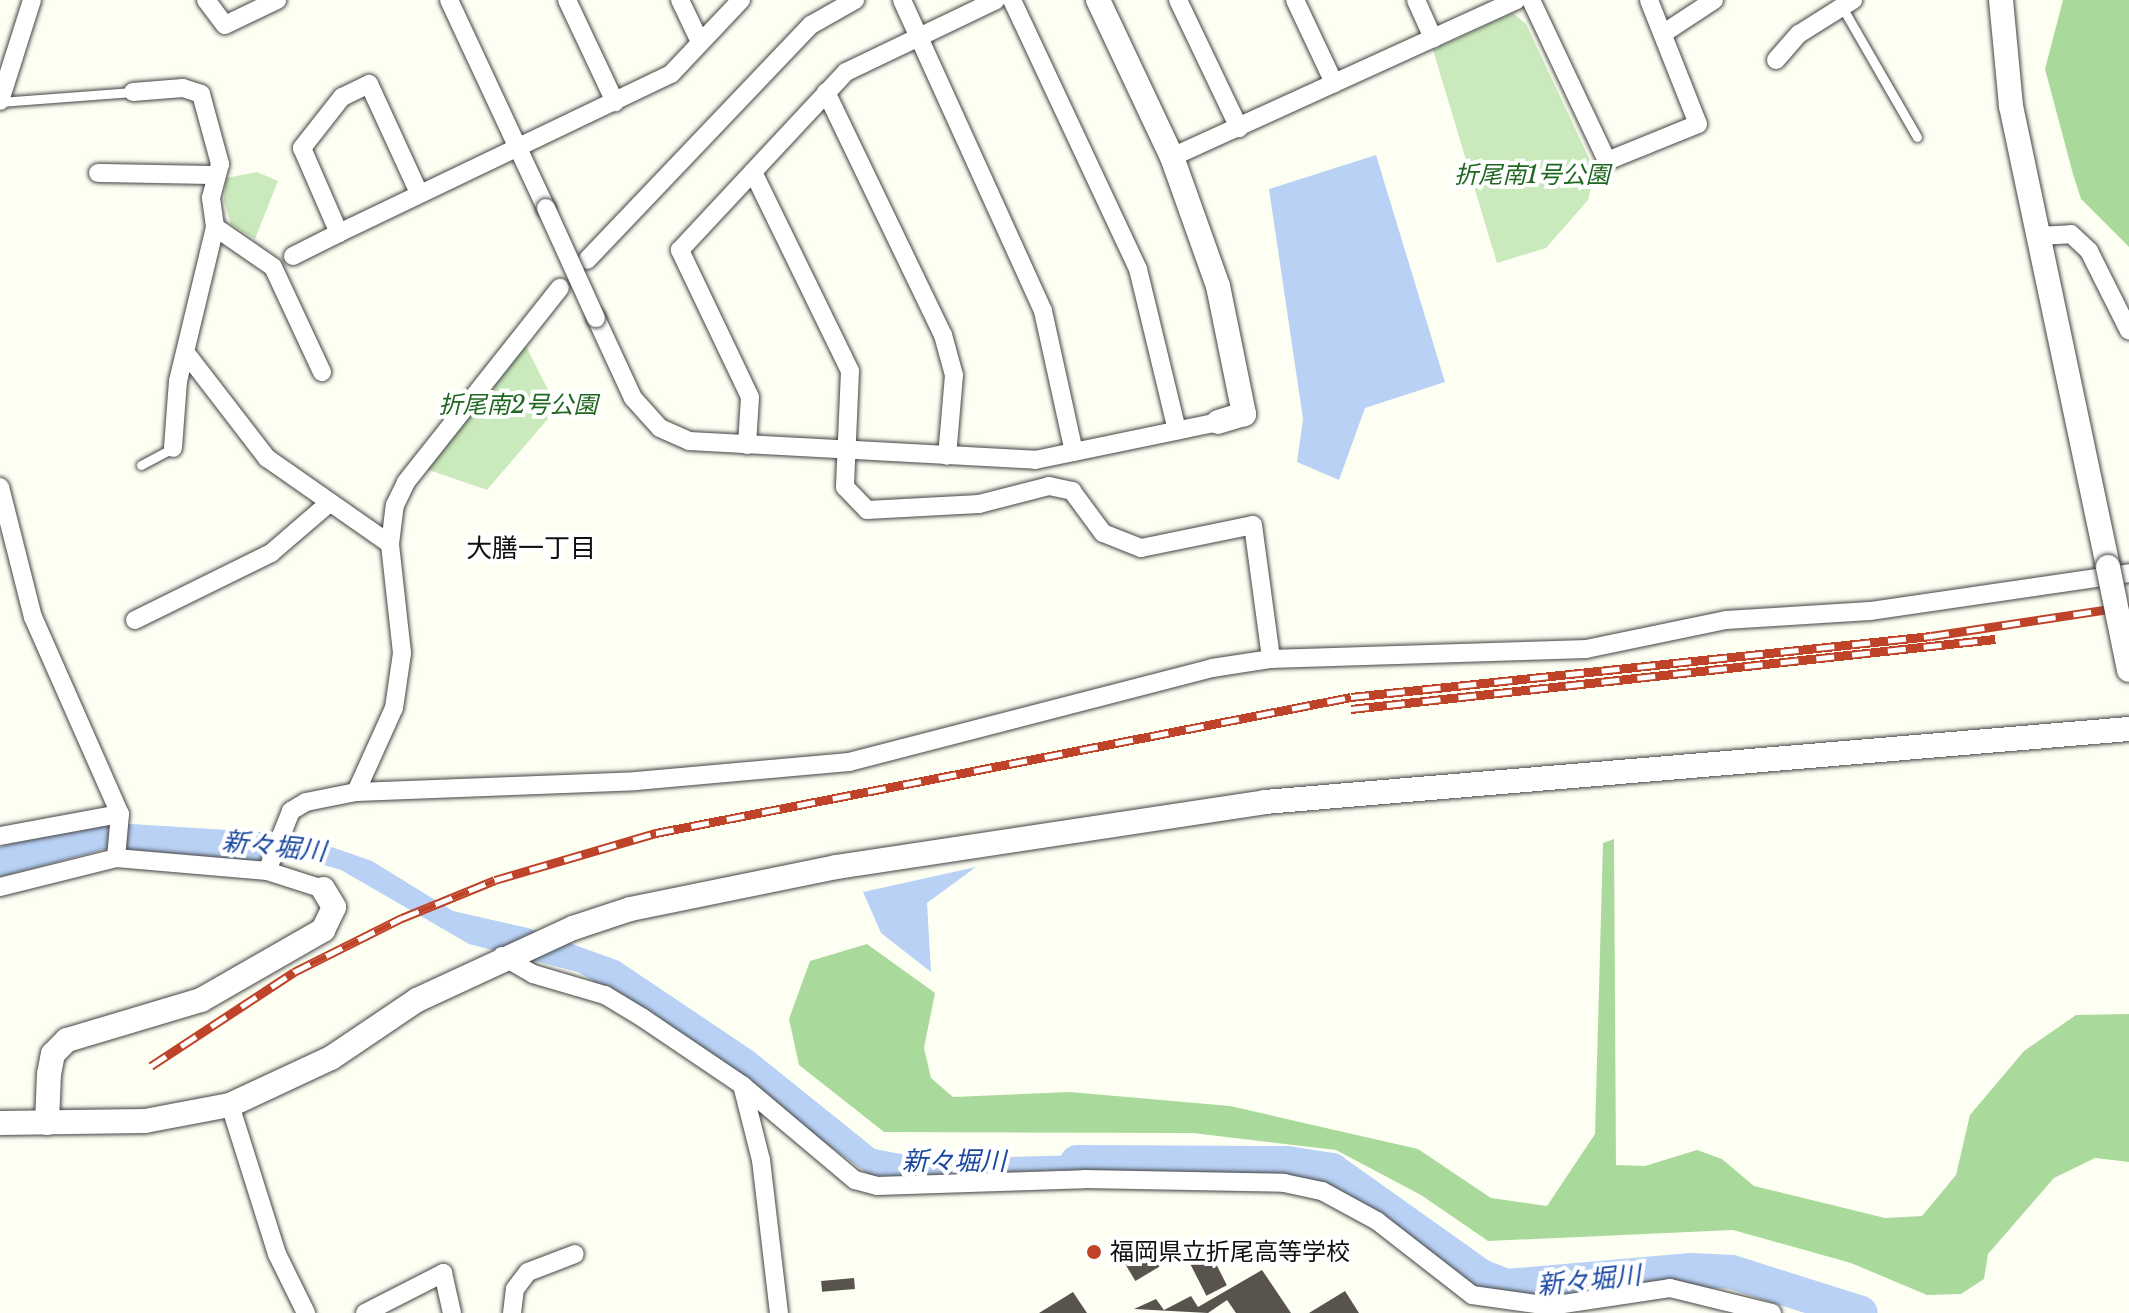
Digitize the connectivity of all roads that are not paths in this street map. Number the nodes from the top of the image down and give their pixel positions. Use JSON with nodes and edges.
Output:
{"nodes":[{"id":1,"x":32,"y":0,"type":"edge"},
{"id":2,"x":206,"y":0,"type":"edge"},
{"id":3,"x":277,"y":0,"type":"edge"},
{"id":4,"x":449,"y":0,"type":"edge"},
{"id":5,"x":567,"y":0,"type":"edge"},
{"id":6,"x":680,"y":0,"type":"edge"},
{"id":7,"x":741,"y":0,"type":"edge"},
{"id":8,"x":855,"y":0,"type":"edge"},
{"id":9,"x":902,"y":0,"type":"edge"},
{"id":10,"x":996,"y":0,"type":"edge"},
{"id":11,"x":1012,"y":0,"type":"edge"},
{"id":12,"x":1098,"y":0,"type":"edge"},
{"id":13,"x":1178,"y":0,"type":"edge"},
{"id":14,"x":1295,"y":0,"type":"edge"},
{"id":15,"x":1416,"y":0,"type":"edge"},
{"id":16,"x":1516,"y":0,"type":"edge"},
{"id":17,"x":1531,"y":0,"type":"edge"},
{"id":18,"x":1649,"y":0,"type":"edge"},
{"id":19,"x":1714,"y":0,"type":"edge"},
{"id":20,"x":2001,"y":0,"type":"edge"},
{"id":21,"x":1848,"y":3,"type":"edge"},
{"id":22,"x":1664,"y":33,"type":"junction"},
{"id":23,"x":918,"y":37,"type":"junction"},
{"id":24,"x":1433,"y":38,"type":"junction"},
{"id":25,"x":700,"y":42,"type":"junction"},
{"id":26,"x":1776,"y":60,"type":"dead end"},
{"id":27,"x":1334,"y":83,"type":"junction"},
{"id":28,"x":133,"y":92,"type":"joint"},
{"id":29,"x":826,"y":92,"type":"junction"},
{"id":30,"x":0,"y":101,"type":"edge"},
{"id":31,"x":615,"y":102,"type":"junction"},
{"id":32,"x":1239,"y":128,"type":"junction"},
{"id":33,"x":1917,"y":137,"type":"dead end"},
{"id":34,"x":518,"y":146,"type":"junction"},
{"id":35,"x":1172,"y":157,"type":"junction"},
{"id":36,"x":753,"y":172,"type":"junction"},
{"id":37,"x":98,"y":173,"type":"dead end"},
{"id":38,"x":216,"y":175,"type":"junction"},
{"id":39,"x":419,"y":193,"type":"junction"},
{"id":40,"x":215,"y":227,"type":"junction"},
{"id":41,"x":339,"y":233,"type":"junction"},
{"id":42,"x":2038,"y":236,"type":"junction"},
{"id":43,"x":293,"y":256,"type":"dead end"},
{"id":44,"x":587,"y":260,"type":"dead end"},
{"id":45,"x":560,"y":288,"type":"dead end"},
{"id":46,"x":2129,"y":331,"type":"edge"},
{"id":47,"x":186,"y":353,"type":"junction"},
{"id":48,"x":322,"y":372,"type":"dead end"},
{"id":49,"x":1218,"y":422,"type":"joint"},
{"id":50,"x":1177,"y":430,"type":"junction"},
{"id":51,"x":747,"y":445,"type":"junction"},
{"id":52,"x":173,"y":448,"type":"joint"},
{"id":53,"x":848,"y":452,"type":"junction"},
{"id":54,"x":1074,"y":452,"type":"junction"},
{"id":55,"x":947,"y":456,"type":"junction"},
{"id":56,"x":141,"y":465,"type":"dead end"},
{"id":57,"x":0,"y":487,"type":"edge"},
{"id":58,"x":328,"y":504,"type":"junction"},
{"id":59,"x":390,"y":544,"type":"junction"},
{"id":60,"x":2119,"y":570,"type":"edge"},
{"id":61,"x":135,"y":620,"type":"dead end"},
{"id":62,"x":1271,"y":659,"type":"junction"},
{"id":63,"x":2129,"y":670,"type":"edge"},
{"id":64,"x":2129,"y":729,"type":"edge"},
{"id":65,"x":356,"y":792,"type":"junction"},
{"id":66,"x":120,"y":814,"type":"junction"},
{"id":67,"x":0,"y":836,"type":"edge"},
{"id":68,"x":116,"y":858,"type":"junction"},
{"id":69,"x":269,"y":866,"type":"junction"},
{"id":70,"x":0,"y":887,"type":"edge"},
{"id":71,"x":323,"y":889,"type":"joint"},
{"id":72,"x":502,"y":956,"type":"junction"},
{"id":73,"x":742,"y":1085,"type":"junction"},
{"id":74,"x":230,"y":1105,"type":"junction"},
{"id":75,"x":0,"y":1123,"type":"edge"},
{"id":76,"x":47,"y":1123,"type":"junction"},
{"id":77,"x":575,"y":1254,"type":"dead end"},
{"id":78,"x":306,"y":1313,"type":"edge"},
{"id":79,"x":365,"y":1313,"type":"edge"},
{"id":80,"x":452,"y":1313,"type":"edge"},
{"id":81,"x":512,"y":1313,"type":"edge"},
{"id":82,"x":779,"y":1313,"type":"edge"},
{"id":83,"x":1772,"y":1313,"type":"edge"}],
"edges":[{"from":1,"to":30,"type":"street"},
{"from":2,"to":3,"type":"street"},
{"from":4,"to":34,"type":"street"},
{"from":5,"to":31,"type":"street"},
{"from":6,"to":25,"type":"street"},
{"from":7,"to":25,"type":"street"},
{"from":8,"to":44,"type":"street"},
{"from":9,"to":23,"type":"street"},
{"from":10,"to":23,"type":"street"},
{"from":11,"to":50,"type":"street"},
{"from":12,"to":35,"type":"street"},
{"from":13,"to":32,"type":"street"},
{"from":14,"to":27,"type":"street"},
{"from":15,"to":24,"type":"street"},
{"from":16,"to":24,"type":"street"},
{"from":17,"to":22,"type":"street"},
{"from":18,"to":22,"type":"street"},
{"from":19,"to":22,"type":"street"},
{"from":20,"to":42,"type":"street"},
{"from":21,"to":26,"type":"street"},
{"from":21,"to":33,"type":"lane"},
{"from":23,"to":29,"type":"street"},
{"from":23,"to":54,"type":"street"},
{"from":24,"to":27,"type":"street"},
{"from":25,"to":31,"type":"street"},
{"from":27,"to":32,"type":"street"},
{"from":28,"to":30,"type":"lane"},
{"from":28,"to":38,"type":"street"},
{"from":29,"to":36,"type":"street"},
{"from":29,"to":55,"type":"street"},
{"from":31,"to":34,"type":"street"},
{"from":32,"to":35,"type":"street"},
{"from":34,"to":39,"type":"street"},
{"from":34,"to":51,"type":"street","bridge":true},
{"from":35,"to":49,"type":"street"},
{"from":36,"to":51,"type":"street"},
{"from":36,"to":53,"type":"street"},
{"from":37,"to":38,"type":"street"},
{"from":38,"to":40,"type":"street"},
{"from":39,"to":41,"type":"street"},
{"from":39,"to":41,"type":"street"},
{"from":40,"to":47,"type":"street"},
{"from":40,"to":48,"type":"street"},
{"from":41,"to":43,"type":"street"},
{"from":42,"to":46,"type":"street"},
{"from":42,"to":60,"type":"street"},
{"from":45,"to":59,"type":"street"},
{"from":47,"to":52,"type":"street"},
{"from":47,"to":58,"type":"street"},
{"from":49,"to":50,"type":"street"},
{"from":50,"to":54,"type":"street"},
{"from":51,"to":53,"type":"street"},
{"from":52,"to":56,"type":"lane"},
{"from":53,"to":55,"type":"street"},
{"from":53,"to":62,"type":"street"},
{"from":54,"to":55,"type":"street"},
{"from":57,"to":66,"type":"street"},
{"from":58,"to":59,"type":"street"},
{"from":58,"to":61,"type":"street"},
{"from":59,"to":65,"type":"street"},
{"from":60,"to":62,"type":"street"},
{"from":60,"to":63,"type":"street","bridge":true},
{"from":62,"to":65,"type":"street"},
{"from":64,"to":72,"type":"street"},
{"from":65,"to":69,"type":"street"},
{"from":66,"to":67,"type":"street"},
{"from":66,"to":68,"type":"street"},
{"from":68,"to":69,"type":"street"},
{"from":68,"to":70,"type":"street"},
{"from":69,"to":71,"type":"street"},
{"from":71,"to":76,"type":"street"},
{"from":72,"to":73,"type":"street"},
{"from":72,"to":74,"type":"street"},
{"from":73,"to":82,"type":"street"},
{"from":73,"to":83,"type":"street"},
{"from":74,"to":76,"type":"street"},
{"from":74,"to":78,"type":"street"},
{"from":75,"to":76,"type":"street"},
{"from":77,"to":81,"type":"street"},
{"from":79,"to":80,"type":"street"}]}
